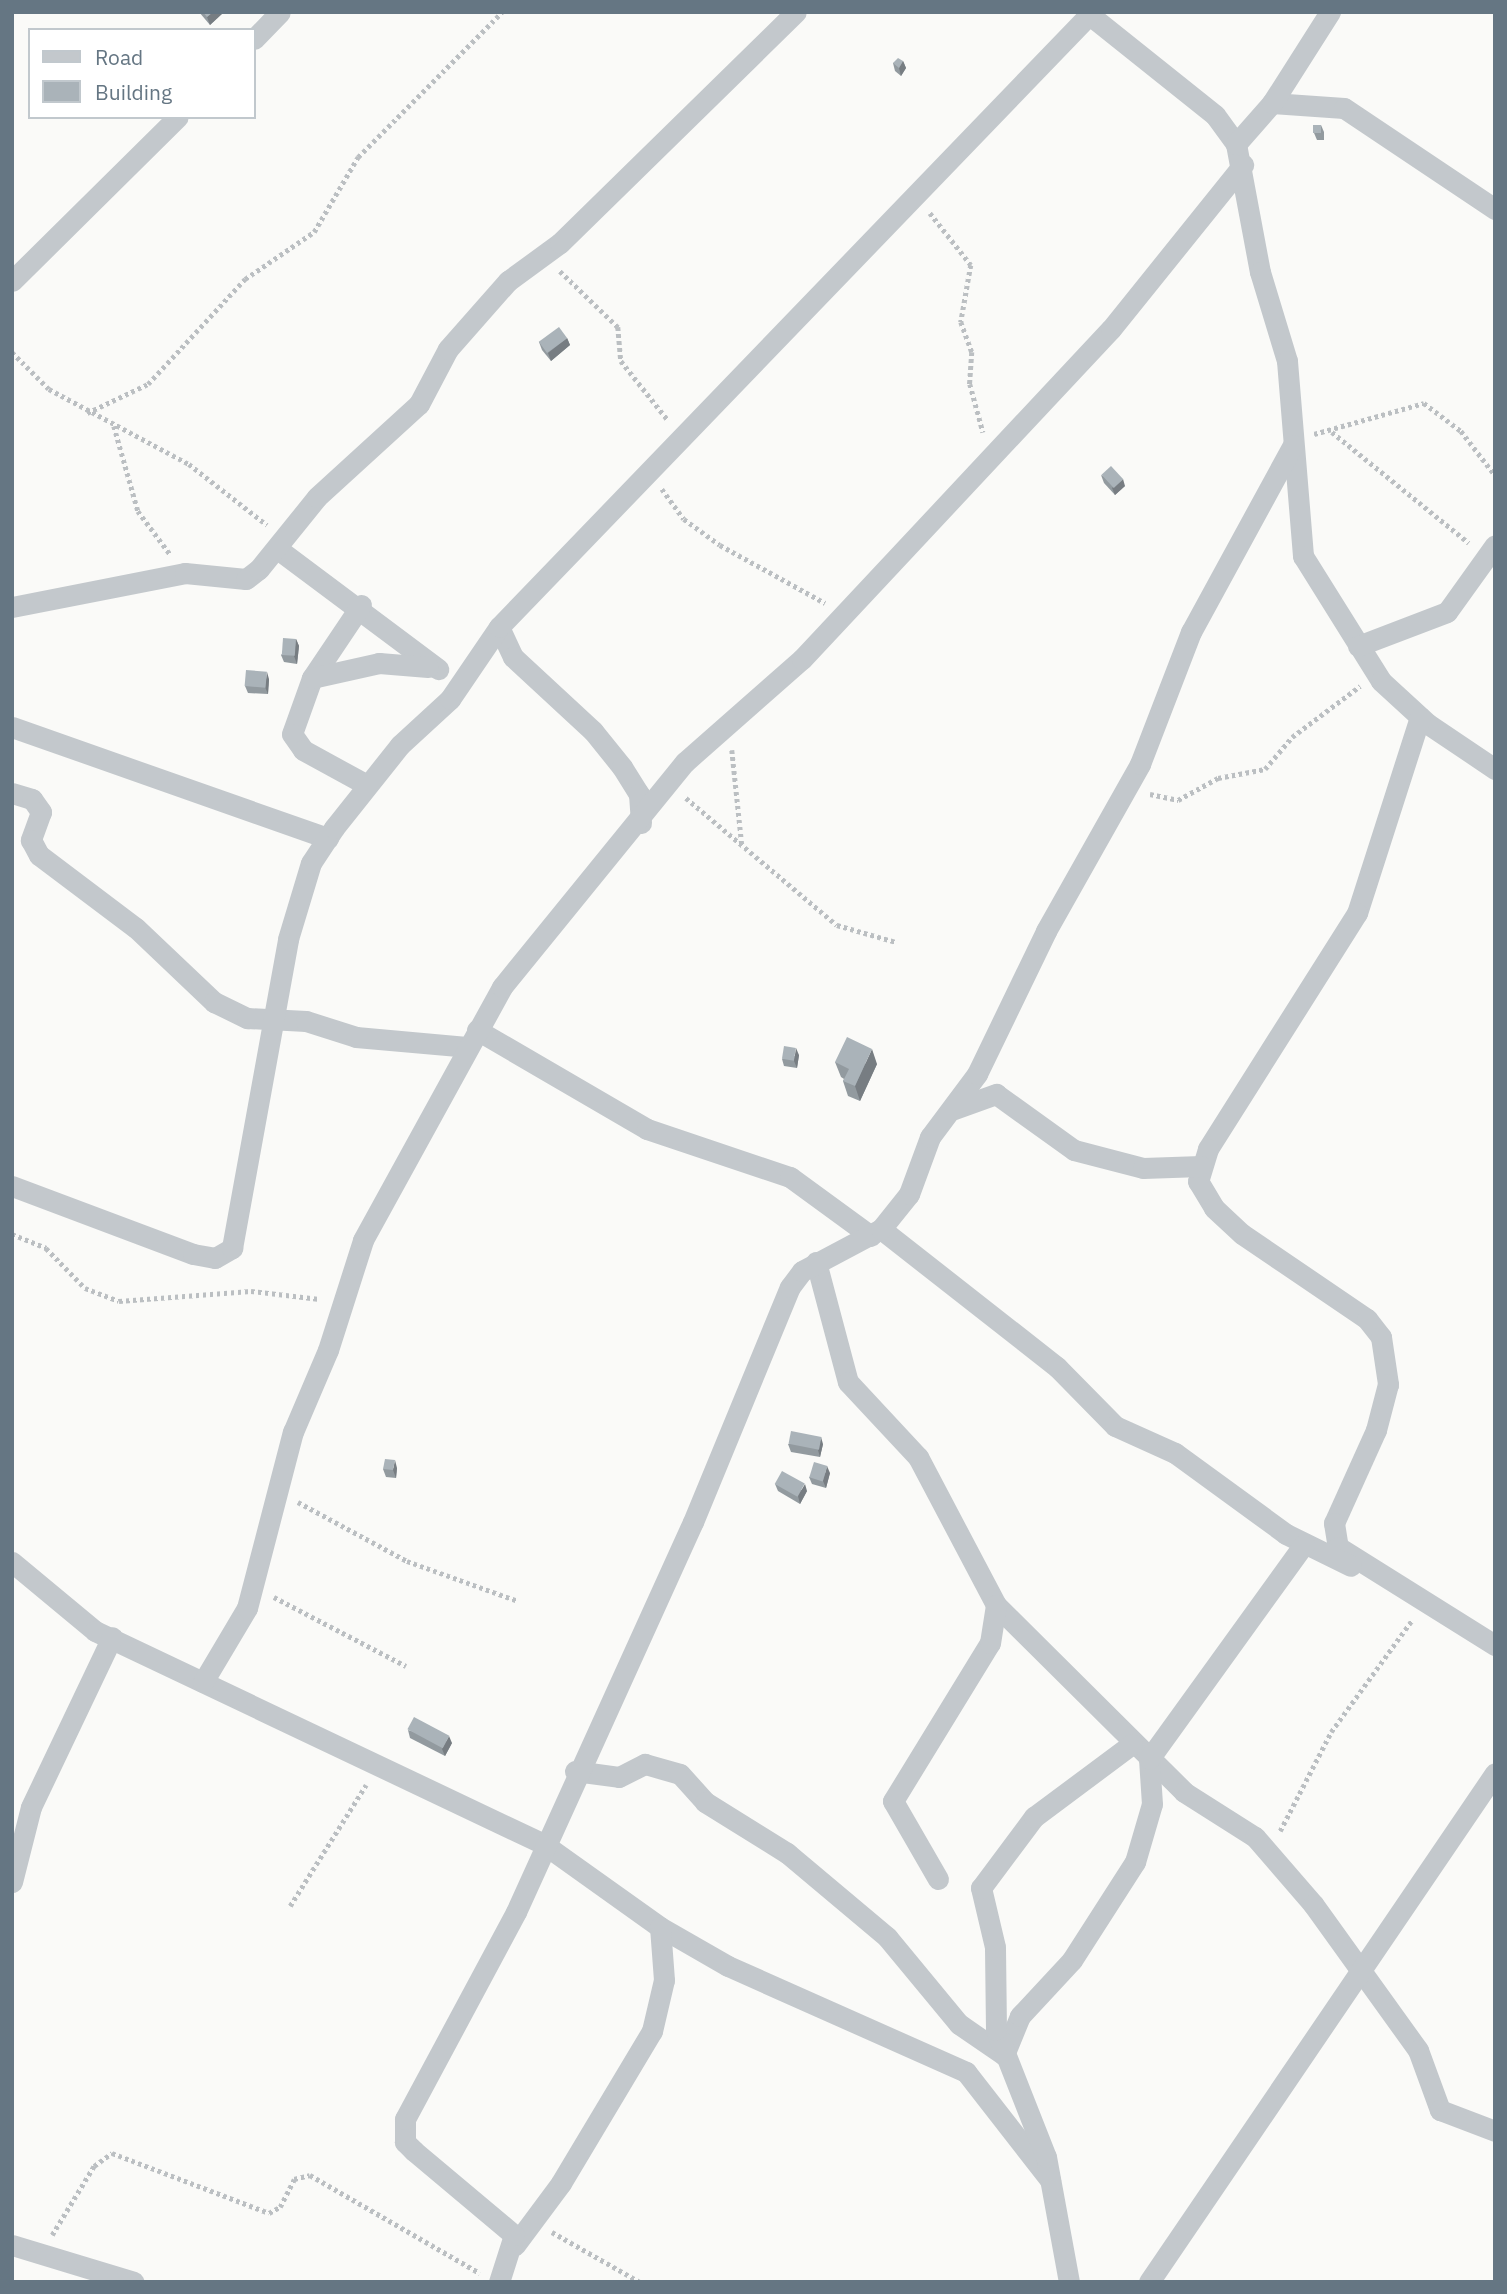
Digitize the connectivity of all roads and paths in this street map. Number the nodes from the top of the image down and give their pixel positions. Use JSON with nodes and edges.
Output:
{"nodes":[{"id":1,"x":280,"y":12,"type":"edge"},
{"id":2,"x":502,"y":12,"type":"edge"},
{"id":3,"x":796,"y":12,"type":"edge"},
{"id":4,"x":1330,"y":12,"type":"edge"},
{"id":5,"x":1088,"y":14,"type":"edge"},
{"id":6,"x":256,"y":37,"type":"edge"},
{"id":7,"x":1272,"y":103,"type":"junction"},
{"id":8,"x":175,"y":119,"type":"edge"},
{"id":9,"x":1236,"y":144,"type":"junction"},
{"id":10,"x":1243,"y":165,"type":"junction"},
{"id":11,"x":914,"y":193,"type":"junction"},
{"id":12,"x":1495,"y":209,"type":"edge"},
{"id":13,"x":544,"y":256,"type":"junction"},
{"id":14,"x":12,"y":281,"type":"edge"},
{"id":15,"x":12,"y":352,"type":"edge"},
{"id":16,"x":87,"y":413,"type":"junction"},
{"id":17,"x":114,"y":426,"type":"junction"},
{"id":18,"x":1332,"y":431,"type":"junction"},
{"id":19,"x":680,"y":435,"type":"junction"},
{"id":20,"x":1293,"y":442,"type":"junction"},
{"id":21,"x":987,"y":459,"type":"junction"},
{"id":22,"x":656,"y":461,"type":"junction"},
{"id":23,"x":1495,"y":475,"type":"edge"},
{"id":24,"x":282,"y":546,"type":"junction"},
{"id":25,"x":1490,"y":552,"type":"edge"},
{"id":26,"x":185,"y":573,"type":"junction"},
{"id":27,"x":361,"y":605,"type":"junction"},
{"id":28,"x":12,"y":607,"type":"edge"},
{"id":29,"x":847,"y":608,"type":"junction"},
{"id":30,"x":499,"y":627,"type":"junction"},
{"id":31,"x":1358,"y":646,"type":"junction"},
{"id":32,"x":474,"y":662,"type":"junction"},
{"id":33,"x":438,"y":669,"type":"junction"},
{"id":34,"x":312,"y":678,"type":"junction"},
{"id":35,"x":1381,"y":681,"type":"junction"},
{"id":36,"x":1420,"y":717,"type":"junction"},
{"id":37,"x":728,"y":725,"type":"junction"},
{"id":38,"x":12,"y":727,"type":"edge"},
{"id":39,"x":1495,"y":769,"type":"edge"},
{"id":40,"x":1131,"y":780,"type":"junction"},
{"id":41,"x":669,"y":784,"type":"junction"},
{"id":42,"x":367,"y":785,"type":"junction"},
{"id":43,"x":12,"y":793,"type":"edge"},
{"id":44,"x":641,"y":823,"type":"junction"},
{"id":45,"x":328,"y":838,"type":"junction"},
{"id":46,"x":742,"y":846,"type":"junction"},
{"id":47,"x":896,"y":942,"type":"dead end"},
{"id":48,"x":273,"y":1022,"type":"junction"},
{"id":49,"x":472,"y":1039,"type":"junction"},
{"id":50,"x":949,"y":1112,"type":"junction"},
{"id":51,"x":1201,"y":1166,"type":"junction"},
{"id":52,"x":12,"y":1186,"type":"edge"},
{"id":53,"x":876,"y":1232,"type":"junction"},
{"id":54,"x":12,"y":1234,"type":"edge"},
{"id":55,"x":816,"y":1262,"type":"junction"},
{"id":56,"x":342,"y":1301,"type":"junction"},
{"id":57,"x":279,"y":1492,"type":"junction"},
{"id":58,"x":1304,"y":1544,"type":"junction"},
{"id":59,"x":12,"y":1562,"type":"edge"},
{"id":60,"x":1383,"y":1577,"type":"junction"},
{"id":61,"x":254,"y":1586,"type":"junction"},
{"id":62,"x":517,"y":1601,"type":"dead end"},
{"id":63,"x":1426,"y":1602,"type":"junction"},
{"id":64,"x":996,"y":1605,"type":"junction"},
{"id":65,"x":112,"y":1637,"type":"junction"},
{"id":66,"x":1495,"y":1645,"type":"edge"},
{"id":67,"x":406,"y":1667,"type":"dead end"},
{"id":68,"x":203,"y":1682,"type":"junction"},
{"id":69,"x":1132,"y":1744,"type":"junction"},
{"id":70,"x":1149,"y":1759,"type":"junction"},
{"id":71,"x":379,"y":1767,"type":"junction"},
{"id":72,"x":575,"y":1771,"type":"junction"},
{"id":73,"x":1495,"y":1773,"type":"edge"},
{"id":74,"x":545,"y":1845,"type":"junction"},
{"id":75,"x":1265,"y":1854,"type":"junction"},
{"id":76,"x":938,"y":1879,"type":"dead end"},
{"id":77,"x":12,"y":1882,"type":"edge"},
{"id":78,"x":290,"y":1906,"type":"dead end"},
{"id":79,"x":660,"y":1927,"type":"junction"},
{"id":80,"x":1362,"y":1971,"type":"junction"},
{"id":81,"x":1004,"y":2055,"type":"junction"},
{"id":82,"x":1495,"y":2131,"type":"edge"},
{"id":83,"x":1050,"y":2180,"type":"junction"},
{"id":84,"x":533,"y":2220,"type":"junction"},
{"id":85,"x":12,"y":2245,"type":"edge"},
{"id":86,"x":515,"y":2245,"type":"junction"},
{"id":87,"x":38,"y":2256,"type":"junction"},
{"id":88,"x":78,"y":2274,"type":"edge"},
{"id":89,"x":491,"y":2278,"type":"edge"},
{"id":90,"x":134,"y":2282,"type":"edge"},
{"id":91,"x":640,"y":2282,"type":"edge"},
{"id":92,"x":1069,"y":2282,"type":"edge"},
{"id":93,"x":1149,"y":2282,"type":"edge"}],
"edges":[{"from":1,"to":6,"type":"street"},
{"from":2,"to":16,"type":"path"},
{"from":3,"to":13,"type":"street"},
{"from":4,"to":7,"type":"street"},
{"from":5,"to":9,"type":"street"},
{"from":5,"to":11,"type":"street"},
{"from":7,"to":9,"type":"street"},
{"from":7,"to":12,"type":"street"},
{"from":8,"to":14,"type":"street"},
{"from":9,"to":10,"type":"street"},
{"from":10,"to":20,"type":"street"},
{"from":10,"to":21,"type":"street"},
{"from":11,"to":19,"type":"street"},
{"from":11,"to":21,"type":"path"},
{"from":13,"to":19,"type":"path"},
{"from":13,"to":24,"type":"street"},
{"from":15,"to":16,"type":"path"},
{"from":16,"to":17,"type":"path"},
{"from":17,"to":24,"type":"path"},
{"from":17,"to":26,"type":"path"},
{"from":18,"to":20,"type":"path"},
{"from":18,"to":23,"type":"path"},
{"from":18,"to":25,"type":"path"},
{"from":19,"to":22,"type":"street"},
{"from":20,"to":31,"type":"street"},
{"from":20,"to":40,"type":"street"},
{"from":21,"to":29,"type":"street"},
{"from":22,"to":29,"type":"path"},
{"from":22,"to":30,"type":"street"},
{"from":24,"to":26,"type":"street"},
{"from":24,"to":27,"type":"street"},
{"from":25,"to":31,"type":"street"},
{"from":26,"to":28,"type":"street"},
{"from":27,"to":33,"type":"street"},
{"from":27,"to":34,"type":"street"},
{"from":29,"to":37,"type":"street"},
{"from":30,"to":32,"type":"street"},
{"from":30,"to":44,"type":"street"},
{"from":31,"to":35,"type":"street"},
{"from":32,"to":33,"type":"street"},
{"from":32,"to":42,"type":"street"},
{"from":33,"to":34,"type":"street"},
{"from":34,"to":42,"type":"street"},
{"from":35,"to":36,"type":"street"},
{"from":35,"to":40,"type":"path"},
{"from":36,"to":39,"type":"street"},
{"from":36,"to":51,"type":"street"},
{"from":37,"to":41,"type":"street"},
{"from":37,"to":46,"type":"path"},
{"from":38,"to":45,"type":"street"},
{"from":40,"to":50,"type":"street"},
{"from":41,"to":44,"type":"street"},
{"from":41,"to":46,"type":"path"},
{"from":42,"to":45,"type":"street"},
{"from":43,"to":48,"type":"street"},
{"from":44,"to":49,"type":"street"},
{"from":45,"to":48,"type":"street"},
{"from":46,"to":47,"type":"path"},
{"from":48,"to":49,"type":"street"},
{"from":48,"to":52,"type":"street"},
{"from":49,"to":53,"type":"street"},
{"from":49,"to":56,"type":"street"},
{"from":50,"to":51,"type":"street"},
{"from":50,"to":53,"type":"street"},
{"from":51,"to":60,"type":"street"},
{"from":53,"to":55,"type":"street"},
{"from":53,"to":58,"type":"street"},
{"from":54,"to":56,"type":"path"},
{"from":55,"to":64,"type":"street"},
{"from":55,"to":72,"type":"street"},
{"from":56,"to":57,"type":"street"},
{"from":57,"to":61,"type":"street"},
{"from":57,"to":62,"type":"path"},
{"from":58,"to":60,"type":"street"},
{"from":58,"to":70,"type":"street"},
{"from":59,"to":65,"type":"street"},
{"from":60,"to":63,"type":"street"},
{"from":61,"to":67,"type":"path"},
{"from":61,"to":68,"type":"street"},
{"from":63,"to":66,"type":"street"},
{"from":63,"to":75,"type":"path"},
{"from":64,"to":69,"type":"street"},
{"from":64,"to":76,"type":"street"},
{"from":65,"to":68,"type":"street"},
{"from":65,"to":77,"type":"street"},
{"from":68,"to":71,"type":"street"},
{"from":69,"to":70,"type":"street"},
{"from":69,"to":81,"type":"street"},
{"from":70,"to":75,"type":"street"},
{"from":70,"to":81,"type":"street"},
{"from":71,"to":74,"type":"street"},
{"from":71,"to":78,"type":"path"},
{"from":72,"to":74,"type":"street"},
{"from":72,"to":81,"type":"street"},
{"from":73,"to":80,"type":"street"},
{"from":74,"to":79,"type":"street"},
{"from":74,"to":86,"type":"street"},
{"from":75,"to":80,"type":"street"},
{"from":79,"to":83,"type":"street"},
{"from":79,"to":84,"type":"street"},
{"from":80,"to":82,"type":"street"},
{"from":80,"to":93,"type":"street"},
{"from":81,"to":83,"type":"street"},
{"from":83,"to":92,"type":"street"},
{"from":84,"to":86,"type":"street"},
{"from":84,"to":91,"type":"path"},
{"from":85,"to":87,"type":"street"},
{"from":86,"to":89,"type":"street"},
{"from":87,"to":88,"type":"street"},
{"from":87,"to":89,"type":"path"},
{"from":88,"to":90,"type":"street"}]}
